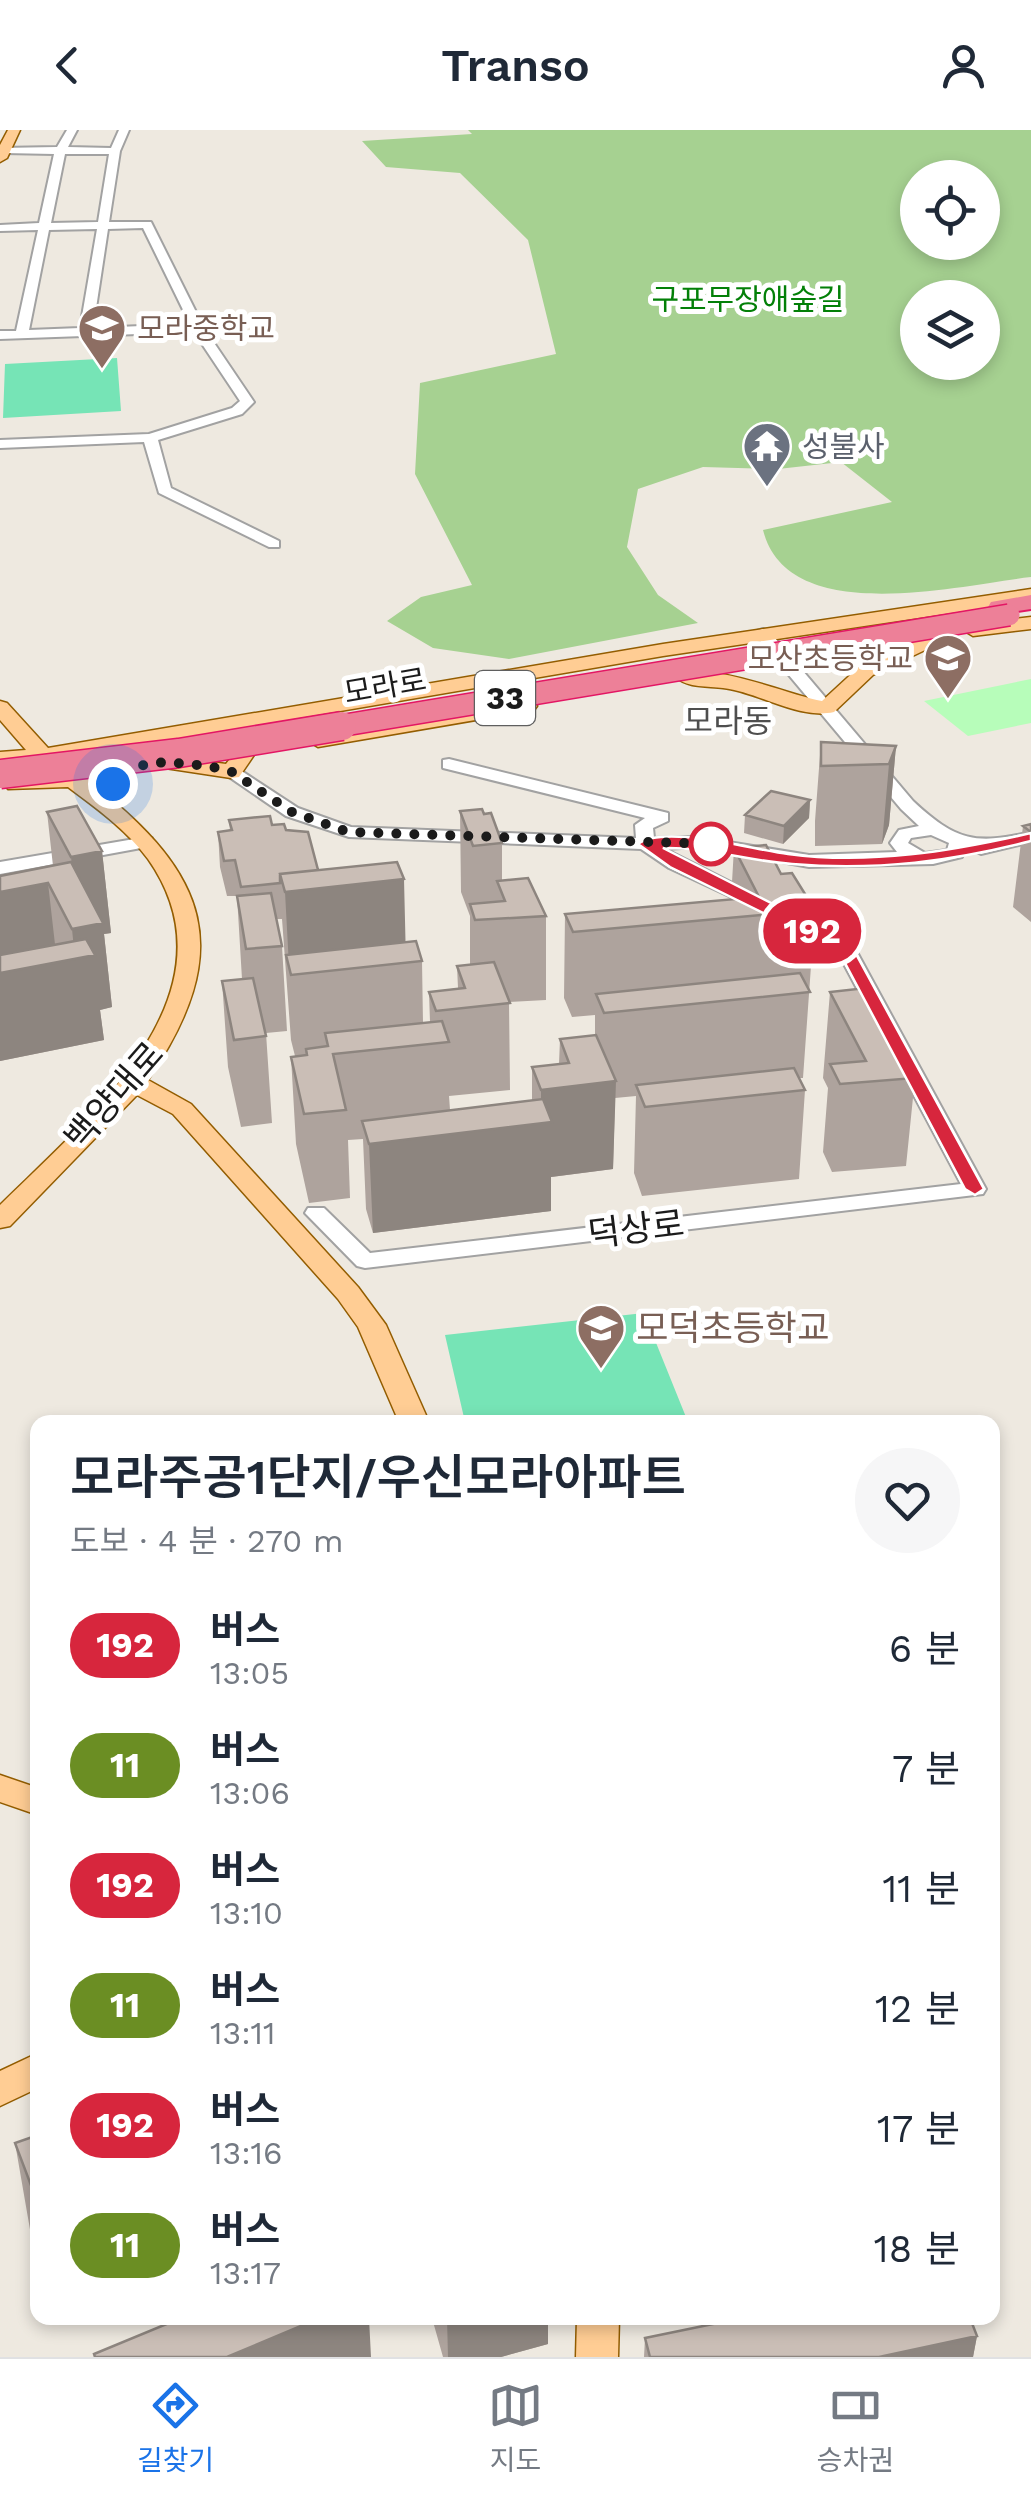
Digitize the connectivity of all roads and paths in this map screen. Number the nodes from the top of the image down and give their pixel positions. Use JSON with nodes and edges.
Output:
{"nodes":[{"id":1,"x":14,"y":130,"type":"edge"},
{"id":2,"x":72,"y":130,"type":"edge"},
{"id":3,"x":124,"y":130,"type":"edge"},
{"id":4,"x":60,"y":151,"type":"junction"},
{"id":5,"x":114,"y":151,"type":"junction"},
{"id":6,"x":2,"y":154,"type":"edge"},
{"id":7,"x":106,"y":225,"type":"junction"},
{"id":8,"x":45,"y":226,"type":"junction"},
{"id":9,"x":0,"y":228,"type":"edge"},
{"id":10,"x":198,"y":328,"type":"junction"},
{"id":11,"x":86,"y":332,"type":"junction"},
{"id":12,"x":22,"y":334,"type":"junction"},
{"id":13,"x":0,"y":335,"type":"edge"},
{"id":14,"x":150,"y":438,"type":"junction"},
{"id":15,"x":0,"y":444,"type":"edge"},
{"id":16,"x":274,"y":544,"type":"dead end"},
{"id":17,"x":1031,"y":594,"type":"edge"},
{"id":18,"x":1031,"y":602,"type":"edge"},
{"id":19,"x":1017,"y":614,"type":"edge"},
{"id":20,"x":763,"y":634,"type":"junction"},
{"id":21,"x":944,"y":634,"type":"junction"},
{"id":22,"x":789,"y":661,"type":"junction"},
{"id":23,"x":687,"y":678,"type":"junction"},
{"id":24,"x":0,"y":708,"type":"edge"},
{"id":25,"x":827,"y":708,"type":"junction"},
{"id":26,"x":283,"y":715,"type":"junction"},
{"id":27,"x":16,"y":725,"type":"junction"},
{"id":28,"x":322,"y":740,"type":"junction"},
{"id":29,"x":112,"y":743,"type":"junction"},
{"id":30,"x":43,"y":755,"type":"junction"},
{"id":31,"x":0,"y":760,"type":"edge"},
{"id":32,"x":237,"y":763,"type":"junction"},
{"id":33,"x":448,"y":764,"type":"dead end"},
{"id":34,"x":138,"y":766,"type":"junction"},
{"id":35,"x":69,"y":777,"type":"junction"},
{"id":36,"x":0,"y":780,"type":"edge"},
{"id":37,"x":99,"y":801,"type":"junction"},
{"id":38,"x":907,"y":805,"type":"junction"},
{"id":39,"x":933,"y":829,"type":"junction"},
{"id":40,"x":1031,"y":838,"type":"edge"},
{"id":41,"x":905,"y":839,"type":"junction"},
{"id":42,"x":146,"y":842,"type":"junction"},
{"id":43,"x":646,"y":844,"type":"junction"},
{"id":44,"x":957,"y":846,"type":"junction"},
{"id":45,"x":918,"y":857,"type":"junction"},
{"id":46,"x":809,"y":862,"type":"junction"},
{"id":47,"x":0,"y":868,"type":"edge"},
{"id":48,"x":134,"y":1083,"type":"junction"},
{"id":49,"x":316,"y":1213,"type":"dead end"},
{"id":50,"x":0,"y":1220,"type":"edge"},
{"id":51,"x":411,"y":1415,"type":"edge"},
{"id":52,"x":0,"y":1788,"type":"edge"},
{"id":53,"x":30,"y":1799,"type":"edge"},
{"id":54,"x":30,"y":2073,"type":"edge"},
{"id":55,"x":0,"y":2090,"type":"edge"},
{"id":56,"x":598,"y":2325,"type":"edge"},
{"id":57,"x":597,"y":2357,"type":"edge"}],
"edges":[{"from":1,"to":6,"type":"main road"},
{"from":2,"to":4,"type":"street"},
{"from":3,"to":5,"type":"street"},
{"from":4,"to":5,"type":"street"},
{"from":4,"to":6,"type":"street"},
{"from":4,"to":8,"type":"street"},
{"from":5,"to":7,"type":"street"},
{"from":7,"to":8,"type":"street"},
{"from":7,"to":10,"type":"street"},
{"from":7,"to":11,"type":"street"},
{"from":8,"to":9,"type":"street"},
{"from":8,"to":12,"type":"street"},
{"from":10,"to":11,"type":"street"},
{"from":10,"to":14,"type":"street"},
{"from":11,"to":12,"type":"street"},
{"from":12,"to":13,"type":"street"},
{"from":14,"to":15,"type":"street"},
{"from":14,"to":16,"type":"street"},
{"from":17,"to":20,"type":"main road","name":"모라로"},
{"from":18,"to":19,"type":"highway","name":"모라로","number":"33"},
{"from":19,"to":21,"type":"main road","name":"모라로"},
{"from":19,"to":31,"type":"highway","name":"모라로","number":"33"},
{"from":19,"to":36,"type":"highway","name":"모라로","number":"33","bridge":true},
{"from":20,"to":22,"type":"street"},
{"from":20,"to":26,"type":"main road","name":"모라로"},
{"from":21,"to":22,"type":"main road","name":"모라로"},
{"from":21,"to":25,"type":"main road"},
{"from":22,"to":23,"type":"main road","name":"모라로"},
{"from":22,"to":25,"type":"street"},
{"from":23,"to":25,"type":"main road"},
{"from":23,"to":28,"type":"main road","name":"모라로"},
{"from":24,"to":27,"type":"main road","name":"백양대로"},
{"from":25,"to":38,"type":"street"},
{"from":26,"to":28,"type":"main road"},
{"from":26,"to":29,"type":"main road","name":"모라로"},
{"from":27,"to":29,"type":"main road"},
{"from":27,"to":30,"type":"main road","name":"백양대로"},
{"from":28,"to":32,"type":"main road","name":"모라로"},
{"from":29,"to":30,"type":"main road","name":"모라로"},
{"from":30,"to":31,"type":"main road","name":"모라로"},
{"from":30,"to":35,"type":"main road","name":"백양대로"},
{"from":32,"to":34,"type":"main road","name":"모라로"},
{"from":32,"to":43,"type":"street"},
{"from":33,"to":43,"type":"street"},
{"from":34,"to":35,"type":"main road","name":"모라로"},
{"from":34,"to":37,"type":"main road"},
{"from":35,"to":36,"type":"main road","name":"모라로"},
{"from":35,"to":37,"type":"main road","name":"백양대로"},
{"from":37,"to":42,"type":"main road","name":"백양대로"},
{"from":38,"to":39,"type":"street"},
{"from":38,"to":41,"type":"street"},
{"from":39,"to":41,"type":"street"},
{"from":39,"to":44,"type":"street"},
{"from":40,"to":44,"type":"street"},
{"from":41,"to":45,"type":"street"},
{"from":41,"to":46,"type":"street"},
{"from":42,"to":47,"type":"street"},
{"from":42,"to":48,"type":"main road","name":"백양대로"},
{"from":43,"to":46,"type":"street"},
{"from":43,"to":49,"type":"street","name":"덕상로"},
{"from":44,"to":45,"type":"street"},
{"from":45,"to":46,"type":"street"},
{"from":48,"to":50,"type":"main road","name":"백양대로"},
{"from":48,"to":51,"type":"main road"},
{"from":52,"to":53,"type":"main road"},
{"from":54,"to":55,"type":"main road"},
{"from":56,"to":57,"type":"main road"}]}
